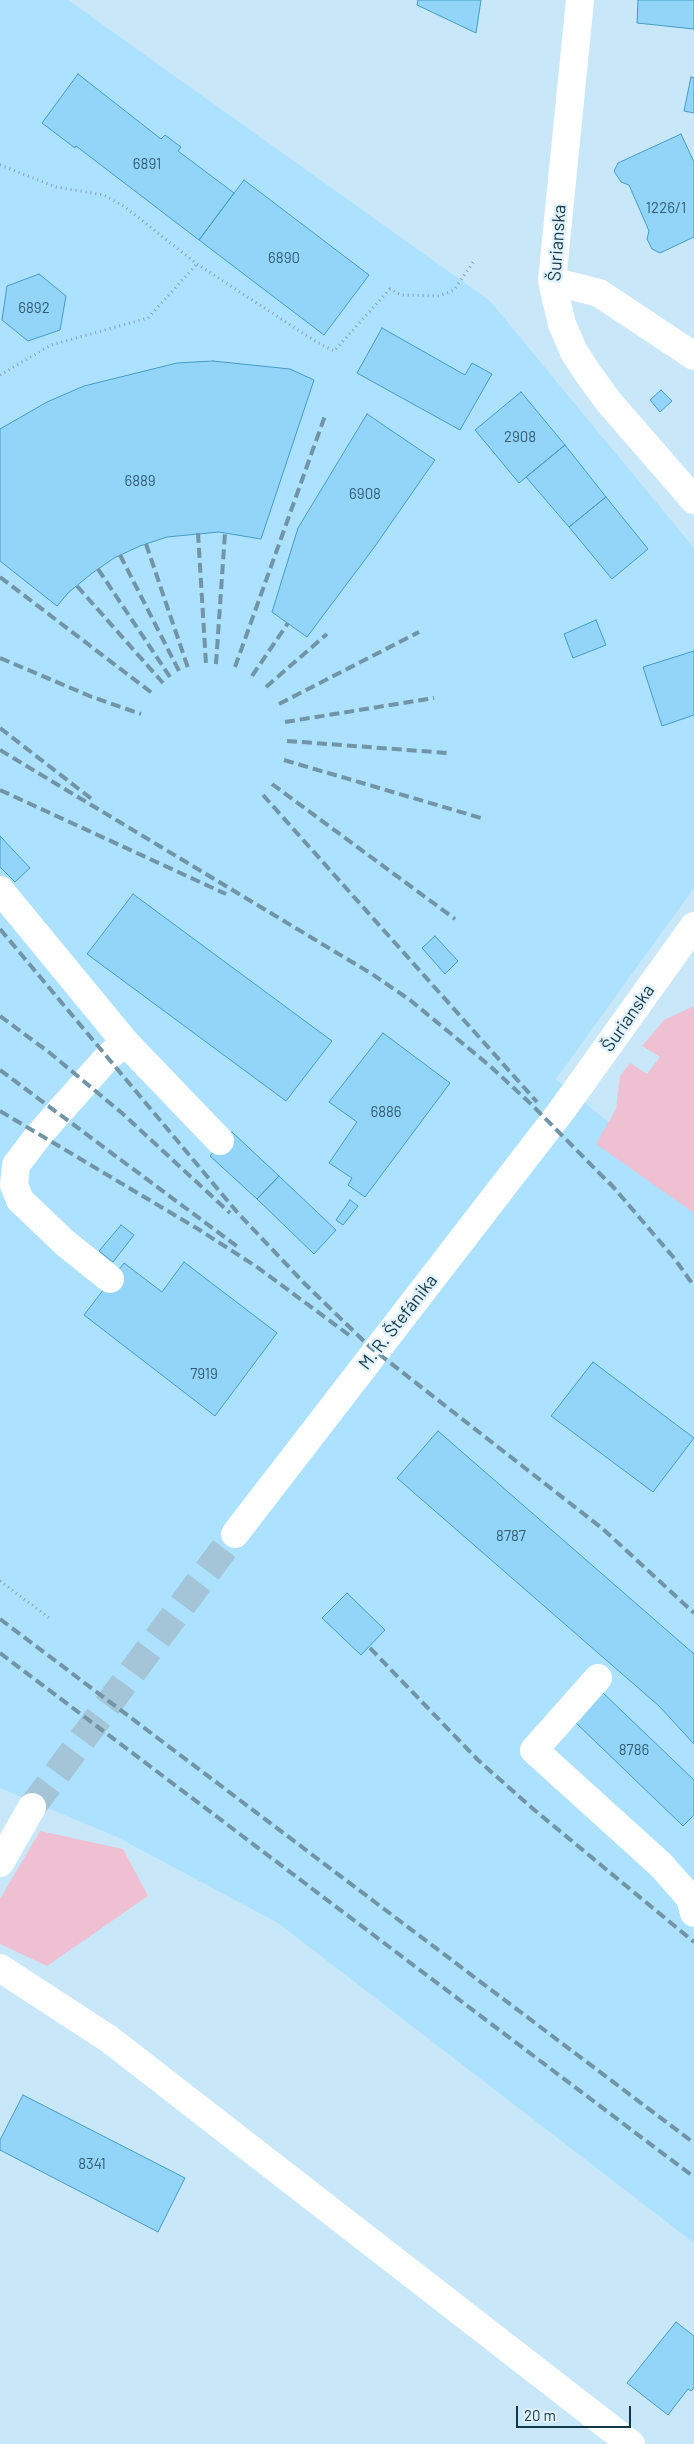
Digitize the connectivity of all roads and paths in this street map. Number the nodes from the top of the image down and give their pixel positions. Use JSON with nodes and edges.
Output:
{"nodes":[{"id":1,"x":580,"y":0,"type":"edge"},
{"id":2,"x":0,"y":165,"type":"edge"},
{"id":3,"x":474,"y":261,"type":"dead end"},
{"id":4,"x":197,"y":264,"type":"junction"},
{"id":5,"x":552,"y":281,"type":"junction"},
{"id":6,"x":694,"y":356,"type":"edge"},
{"id":7,"x":0,"y":375,"type":"edge"},
{"id":8,"x":694,"y":500,"type":"edge"},
{"id":9,"x":0,"y":890,"type":"edge"},
{"id":10,"x":694,"y":926,"type":"edge"},
{"id":11,"x":125,"y":1042,"type":"junction"},
{"id":12,"x":562,"y":1110,"type":"joint"},
{"id":13,"x":220,"y":1141,"type":"dead end"},
{"id":14,"x":110,"y":1279,"type":"dead end"},
{"id":15,"x":234,"y":1534,"type":"tunnel mouth"},
{"id":16,"x":0,"y":1581,"type":"edge"},
{"id":17,"x":52,"y":1620,"type":"dead end"},
{"id":18,"x":598,"y":1678,"type":"dead end"},
{"id":19,"x":32,"y":1807,"type":"tunnel mouth"},
{"id":20,"x":0,"y":1863,"type":"edge"},
{"id":21,"x":693,"y":1901,"type":"edge"},
{"id":22,"x":0,"y":1968,"type":"edge"},
{"id":23,"x":631,"y":2444,"type":"edge"}],
"edges":[{"from":1,"to":5,"type":"street","name":"Šurianska"},
{"from":2,"to":4,"type":"path"},
{"from":3,"to":4,"type":"path"},
{"from":4,"to":7,"type":"path"},
{"from":5,"to":6,"type":"street"},
{"from":5,"to":8,"type":"street","name":"Šurianska"},
{"from":9,"to":11,"type":"street"},
{"from":10,"to":12,"type":"street","name":"Šurianska"},
{"from":11,"to":13,"type":"street"},
{"from":11,"to":14,"type":"street"},
{"from":12,"to":15,"type":"street","name":"M. R. Štefánika"},
{"from":16,"to":17,"type":"path"},
{"from":18,"to":21,"type":"street"},
{"from":19,"to":20,"type":"street"},
{"from":22,"to":23,"type":"street"}]}
